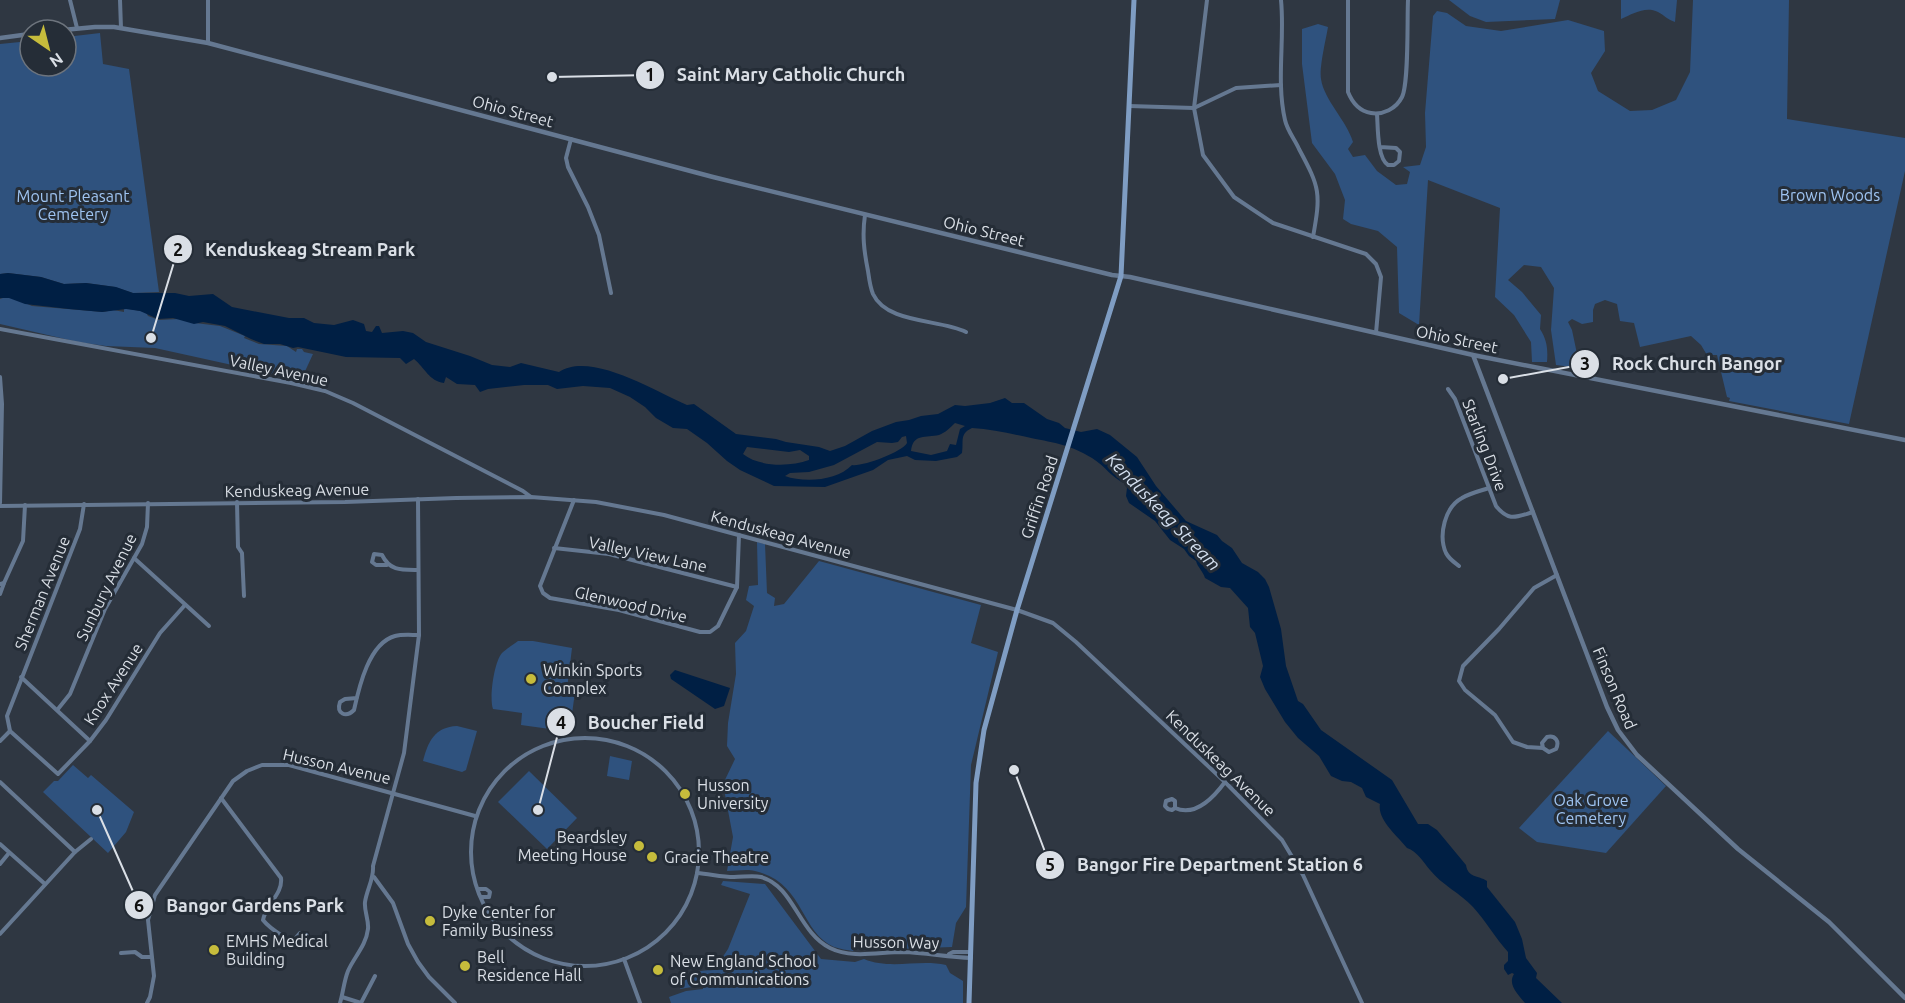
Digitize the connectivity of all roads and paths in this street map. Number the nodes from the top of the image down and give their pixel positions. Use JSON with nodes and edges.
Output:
{"nodes":[{"id":1,"x":70,"y":0,"type":"edge"},
{"id":2,"x":120,"y":0,"type":"edge"},
{"id":3,"x":208,"y":0,"type":"edge"},
{"id":4,"x":1134,"y":0,"type":"edge"},
{"id":5,"x":1207,"y":0,"type":"edge"},
{"id":6,"x":1281,"y":0,"type":"edge"},
{"id":7,"x":1348,"y":0,"type":"edge"},
{"id":8,"x":1408,"y":0,"type":"edge"},
{"id":9,"x":74,"y":18,"type":"edge"},
{"id":10,"x":78,"y":28,"type":"edge"},
{"id":11,"x":121,"y":28,"type":"junction"},
{"id":12,"x":18,"y":36,"type":"edge"},
{"id":13,"x":0,"y":38,"type":"edge"},
{"id":14,"x":208,"y":43,"type":"junction"},
{"id":15,"x":1281,"y":85,"type":"junction"},
{"id":16,"x":1129,"y":106,"type":"junction"},
{"id":17,"x":1194,"y":108,"type":"junction"},
{"id":18,"x":1377,"y":114,"type":"junction"},
{"id":19,"x":571,"y":138,"type":"junction"},
{"id":20,"x":1380,"y":147,"type":"junction"},
{"id":21,"x":865,"y":215,"type":"junction"},
{"id":22,"x":1313,"y":237,"type":"junction"},
{"id":23,"x":1121,"y":276,"type":"junction"},
{"id":24,"x":611,"y":293,"type":"dead end"},
{"id":25,"x":0,"y":329,"type":"edge"},
{"id":26,"x":966,"y":332,"type":"dead end"},
{"id":27,"x":1376,"y":333,"type":"junction"},
{"id":28,"x":1473,"y":355,"type":"junction"},
{"id":29,"x":0,"y":377,"type":"edge"},
{"id":30,"x":1448,"y":389,"type":"dead end"},
{"id":31,"x":1905,"y":440,"type":"edge"},
{"id":32,"x":1489,"y":488,"type":"junction"},
{"id":33,"x":531,"y":497,"type":"junction"},
{"id":34,"x":418,"y":499,"type":"junction"},
{"id":35,"x":574,"y":500,"type":"junction"},
{"id":36,"x":237,"y":502,"type":"junction"},
{"id":37,"x":148,"y":503,"type":"junction"},
{"id":38,"x":84,"y":504,"type":"junction"},
{"id":39,"x":0,"y":505,"type":"edge"},
{"id":40,"x":25,"y":505,"type":"junction"},
{"id":41,"x":1533,"y":512,"type":"junction"},
{"id":42,"x":739,"y":535,"type":"junction"},
{"id":43,"x":554,"y":548,"type":"junction"},
{"id":44,"x":134,"y":558,"type":"junction"},
{"id":45,"x":387,"y":565,"type":"dead end"},
{"id":46,"x":1459,"y":566,"type":"dead end"},
{"id":47,"x":418,"y":570,"type":"junction"},
{"id":48,"x":1557,"y":575,"type":"junction"},
{"id":49,"x":2,"y":583,"type":"edge"},
{"id":50,"x":737,"y":587,"type":"junction"},
{"id":51,"x":0,"y":594,"type":"edge"},
{"id":52,"x":244,"y":596,"type":"dead end"},
{"id":53,"x":185,"y":605,"type":"junction"},
{"id":54,"x":1017,"y":610,"type":"junction"},
{"id":55,"x":209,"y":626,"type":"dead end"},
{"id":56,"x":419,"y":635,"type":"junction"},
{"id":57,"x":21,"y":677,"type":"junction"},
{"id":58,"x":357,"y":698,"type":"junction"},
{"id":59,"x":58,"y":709,"type":"junction"},
{"id":60,"x":10,"y":731,"type":"junction"},
{"id":61,"x":0,"y":741,"type":"edge"},
{"id":62,"x":90,"y":741,"type":"junction"},
{"id":63,"x":1543,"y":748,"type":"junction"},
{"id":64,"x":0,"y":782,"type":"edge"},
{"id":65,"x":1225,"y":782,"type":"junction"},
{"id":66,"x":394,"y":794,"type":"junction"},
{"id":67,"x":221,"y":798,"type":"junction"},
{"id":68,"x":1175,"y":808,"type":"dead end"},
{"id":69,"x":475,"y":816,"type":"junction"},
{"id":70,"x":91,"y":839,"type":"dead end"},
{"id":71,"x":0,"y":844,"type":"edge"},
{"id":72,"x":75,"y":852,"type":"junction"},
{"id":73,"x":9,"y":853,"type":"junction"},
{"id":74,"x":0,"y":864,"type":"edge"},
{"id":75,"x":697,"y":873,"type":"junction"},
{"id":76,"x":374,"y":877,"type":"junction"},
{"id":77,"x":45,"y":884,"type":"junction"},
{"id":78,"x":479,"y":889,"type":"junction"},
{"id":79,"x":481,"y":896,"type":"junction"},
{"id":80,"x":0,"y":934,"type":"edge"},
{"id":81,"x":293,"y":940,"type":"dead end"},
{"id":82,"x":122,"y":953,"type":"dead end"},
{"id":83,"x":971,"y":955,"type":"junction"},
{"id":84,"x":151,"y":957,"type":"junction"},
{"id":85,"x":624,"y":959,"type":"junction"},
{"id":86,"x":375,"y":976,"type":"dead end"},
{"id":87,"x":342,"y":997,"type":"junction"},
{"id":88,"x":1905,"y":998,"type":"edge"},
{"id":89,"x":147,"y":1003,"type":"edge"},
{"id":90,"x":340,"y":1003,"type":"edge"},
{"id":91,"x":361,"y":1003,"type":"edge"},
{"id":92,"x":455,"y":1003,"type":"edge"},
{"id":93,"x":640,"y":1003,"type":"edge"},
{"id":94,"x":969,"y":1003,"type":"edge"},
{"id":95,"x":1362,"y":1003,"type":"edge"}],
"edges":[{"from":1,"to":9,"type":"street"},
{"from":2,"to":11,"type":"street"},
{"from":3,"to":14,"type":"street"},
{"from":4,"to":16,"type":"main road","name":"Griffin Road"},
{"from":5,"to":17,"type":"street"},
{"from":6,"to":15,"type":"street"},
{"from":7,"to":18,"type":"street"},
{"from":8,"to":18,"type":"street"},
{"from":10,"to":11,"type":"street","name":"Ohio Street"},
{"from":11,"to":14,"type":"street","name":"Ohio Street"},
{"from":12,"to":13,"type":"street"},
{"from":14,"to":19,"type":"street","name":"Ohio Street"},
{"from":15,"to":17,"type":"street"},
{"from":15,"to":22,"type":"street"},
{"from":16,"to":17,"type":"street"},
{"from":16,"to":23,"type":"main road","name":"Griffin Road"},
{"from":17,"to":22,"type":"street"},
{"from":18,"to":20,"type":"street"},
{"from":19,"to":21,"type":"street","name":"Ohio Street"},
{"from":19,"to":24,"type":"street"},
{"from":20,"to":20,"type":"street"},
{"from":21,"to":23,"type":"street","name":"Ohio Street"},
{"from":21,"to":26,"type":"street"},
{"from":22,"to":27,"type":"street"},
{"from":23,"to":27,"type":"street","name":"Ohio Street"},
{"from":23,"to":54,"type":"main road","name":"Griffin Road"},
{"from":25,"to":33,"type":"street","name":"Valley Avenue"},
{"from":27,"to":28,"type":"street","name":"Ohio Street"},
{"from":28,"to":31,"type":"street","name":"Ohio Street"},
{"from":28,"to":41,"type":"street","name":"Finson Road"},
{"from":29,"to":39,"type":"street"},
{"from":30,"to":32,"type":"street","name":"Starling Drive"},
{"from":32,"to":41,"type":"street","name":"Starling Drive"},
{"from":32,"to":46,"type":"street"},
{"from":33,"to":34,"type":"street","name":"Kenduskeag Avenue"},
{"from":33,"to":35,"type":"street","name":"Kenduskeag Avenue"},
{"from":34,"to":36,"type":"street","name":"Kenduskeag Avenue"},
{"from":34,"to":47,"type":"street","name":"Husson Avenue"},
{"from":35,"to":42,"type":"street","name":"Kenduskeag Avenue"},
{"from":35,"to":43,"type":"street","name":"Glenwood Drive"},
{"from":36,"to":37,"type":"street","name":"Kenduskeag Avenue"},
{"from":36,"to":52,"type":"street"},
{"from":37,"to":38,"type":"street","name":"Kenduskeag Avenue"},
{"from":37,"to":44,"type":"street","name":"Sunbury Avenue"},
{"from":38,"to":40,"type":"street","name":"Kenduskeag Avenue"},
{"from":38,"to":57,"type":"street","name":"Sherman Avenue"},
{"from":39,"to":40,"type":"street","name":"Kenduskeag Avenue"},
{"from":40,"to":49,"type":"street"},
{"from":41,"to":48,"type":"street","name":"Finson Road"},
{"from":42,"to":50,"type":"street","name":"Glenwood Drive"},
{"from":42,"to":54,"type":"street","name":"Kenduskeag Avenue"},
{"from":43,"to":50,"type":"street","name":"Valley View Lane"},
{"from":43,"to":50,"type":"street","name":"Glenwood Drive"},
{"from":44,"to":53,"type":"street"},
{"from":44,"to":59,"type":"street","name":"Sunbury Avenue"},
{"from":45,"to":47,"type":"street"},
{"from":47,"to":56,"type":"street","name":"Husson Avenue"},
{"from":48,"to":63,"type":"street"},
{"from":48,"to":88,"type":"street","name":"Finson Road"},
{"from":49,"to":51,"type":"street"},
{"from":53,"to":55,"type":"street"},
{"from":53,"to":62,"type":"street","name":"Knox Avenue"},
{"from":54,"to":65,"type":"street","name":"Kenduskeag Avenue"},
{"from":54,"to":83,"type":"main road","name":"Griffin Road"},
{"from":56,"to":58,"type":"street"},
{"from":56,"to":66,"type":"street","name":"Husson Avenue"},
{"from":57,"to":59,"type":"street"},
{"from":57,"to":60,"type":"street","name":"Sherman Avenue"},
{"from":58,"to":58,"type":"street"},
{"from":59,"to":62,"type":"street"},
{"from":60,"to":61,"type":"street"},
{"from":60,"to":62,"type":"street","name":"Knox Avenue"},
{"from":63,"to":63,"type":"street"},
{"from":64,"to":72,"type":"street"},
{"from":65,"to":68,"type":"street"},
{"from":65,"to":95,"type":"street","name":"Kenduskeag Avenue"},
{"from":66,"to":67,"type":"street","name":"Husson Avenue"},
{"from":66,"to":69,"type":"street"},
{"from":66,"to":76,"type":"street"},
{"from":67,"to":81,"type":"street"},
{"from":67,"to":84,"type":"street","name":"Husson Avenue"},
{"from":69,"to":75,"type":"street"},
{"from":69,"to":78,"type":"street"},
{"from":70,"to":72,"type":"street"},
{"from":71,"to":73,"type":"street"},
{"from":72,"to":77,"type":"street"},
{"from":73,"to":74,"type":"street"},
{"from":73,"to":77,"type":"street"},
{"from":75,"to":83,"type":"street","name":"Husson Way"},
{"from":75,"to":85,"type":"street"},
{"from":76,"to":87,"type":"street"},
{"from":76,"to":92,"type":"street"},
{"from":77,"to":80,"type":"street"},
{"from":78,"to":79,"type":"street"},
{"from":78,"to":79,"type":"street"},
{"from":79,"to":85,"type":"street"},
{"from":82,"to":84,"type":"street"},
{"from":83,"to":94,"type":"main road","name":"Griffin Road"},
{"from":84,"to":89,"type":"street","name":"Husson Avenue"},
{"from":85,"to":93,"type":"street"},
{"from":86,"to":91,"type":"street"},
{"from":87,"to":90,"type":"street"},
{"from":87,"to":91,"type":"street"}]}
